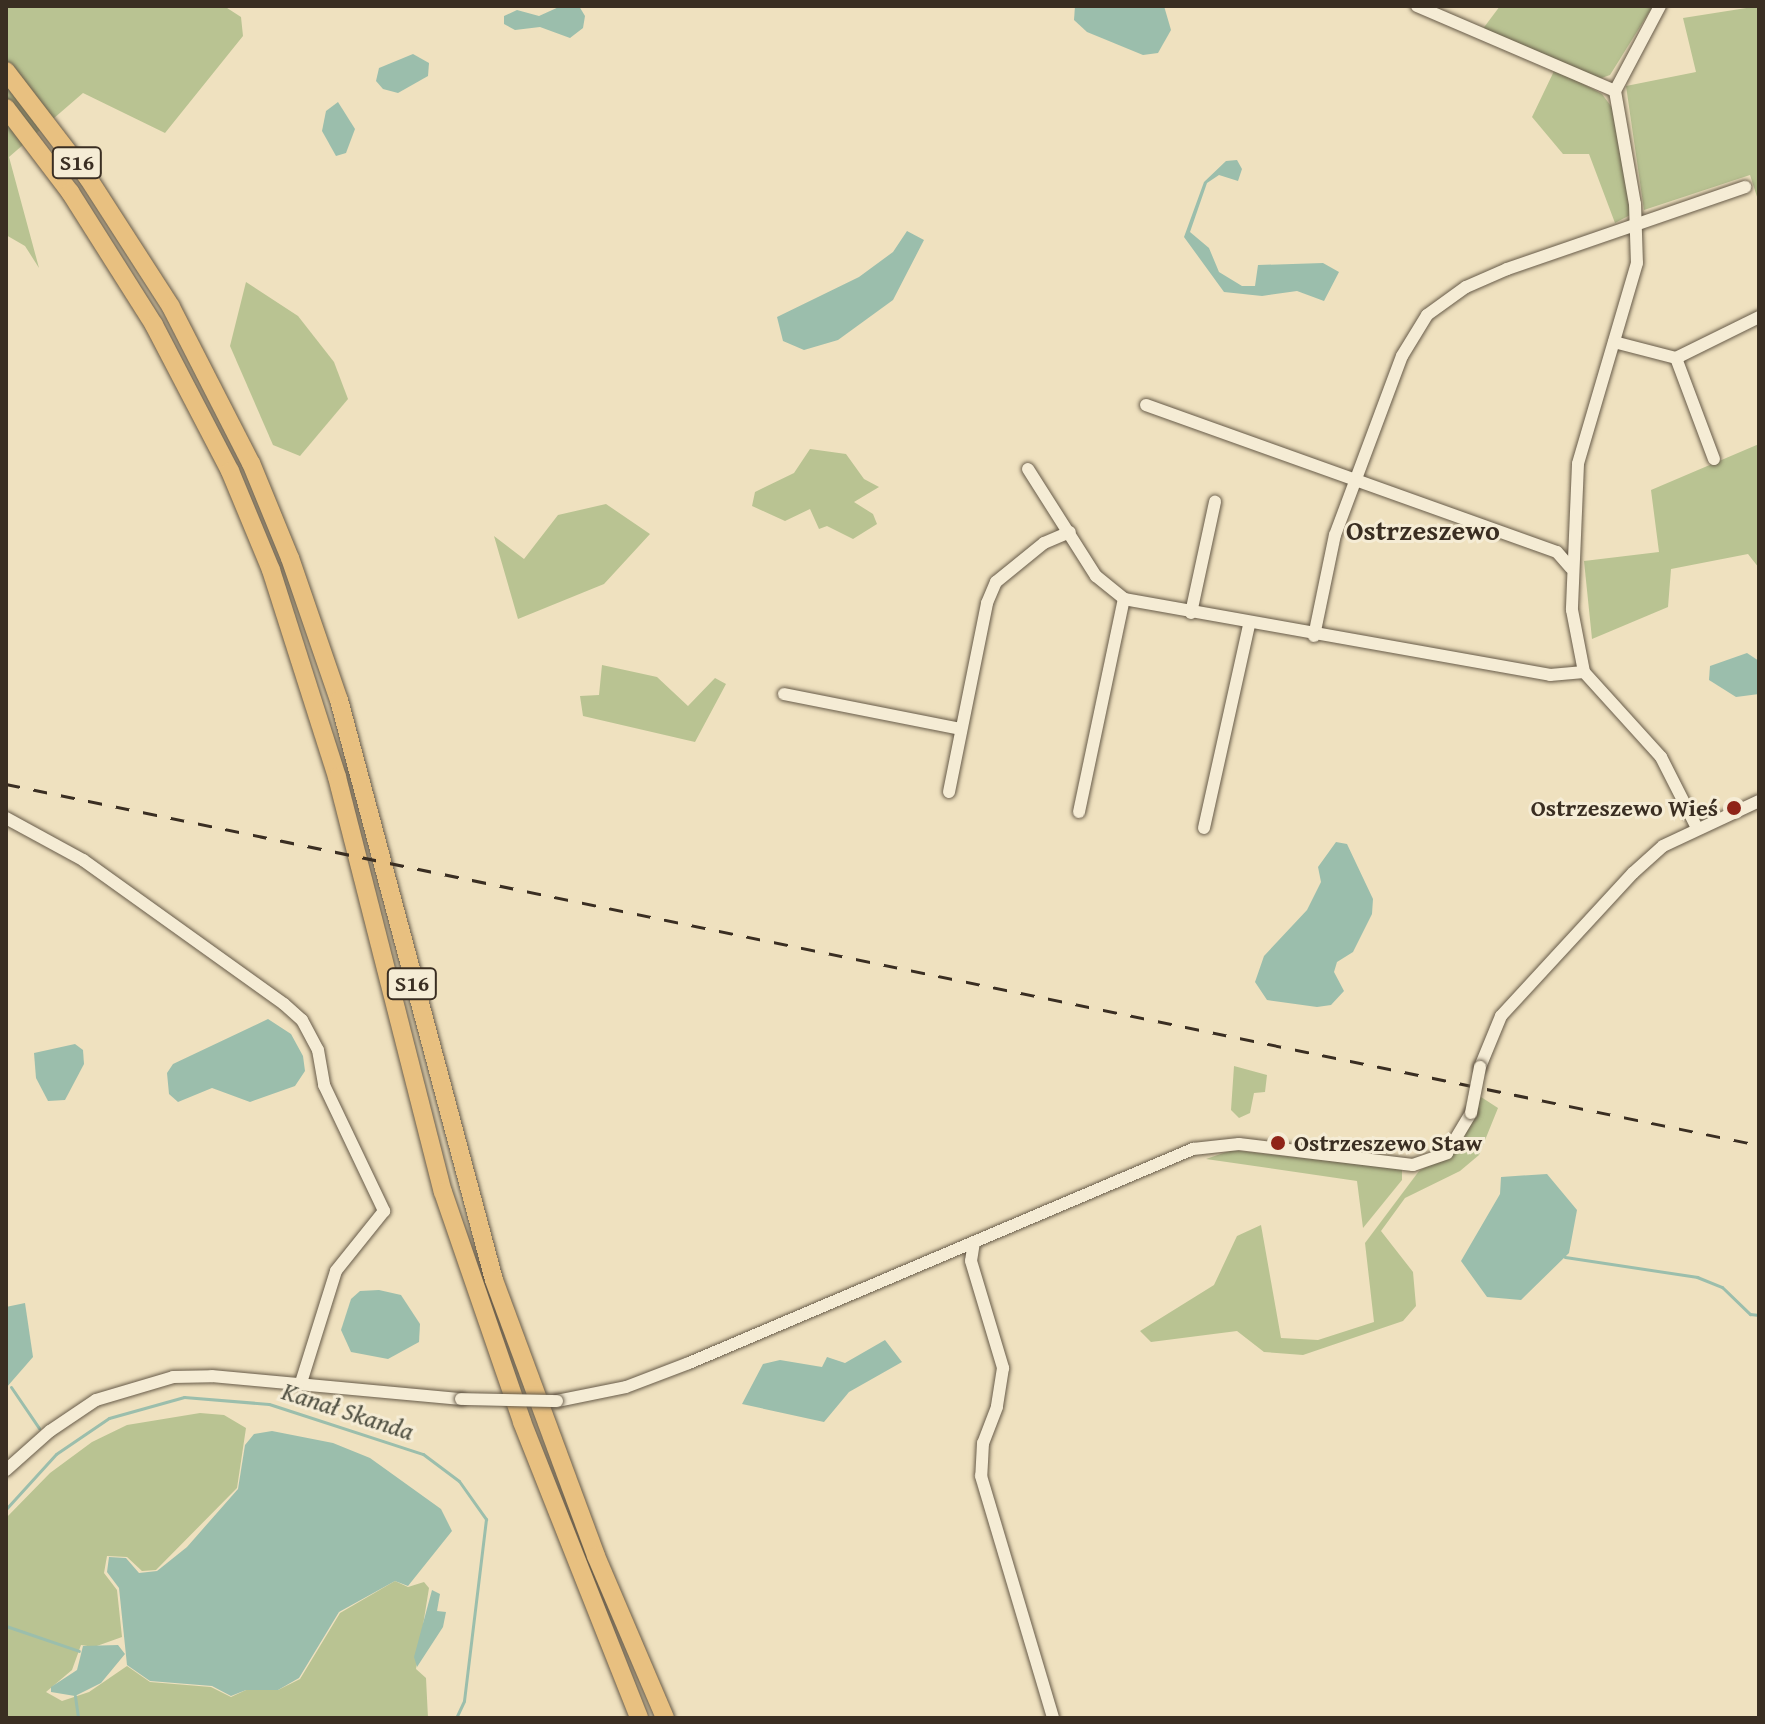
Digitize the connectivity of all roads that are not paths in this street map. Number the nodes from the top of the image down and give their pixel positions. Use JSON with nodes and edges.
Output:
{"nodes":[{"id":1,"x":1417,"y":6,"type":"edge"},
{"id":2,"x":1660,"y":6,"type":"edge"},
{"id":3,"x":6,"y":71,"type":"edge"},
{"id":4,"x":1615,"y":91,"type":"junction"},
{"id":5,"x":6,"y":108,"type":"edge"},
{"id":6,"x":1745,"y":187,"type":"dead end"},
{"id":7,"x":1637,"y":225,"type":"junction"},
{"id":8,"x":1759,"y":317,"type":"edge"},
{"id":9,"x":1614,"y":342,"type":"junction"},
{"id":10,"x":1676,"y":358,"type":"junction"},
{"id":11,"x":1146,"y":405,"type":"dead end"},
{"id":12,"x":1714,"y":459,"type":"dead end"},
{"id":13,"x":1028,"y":469,"type":"dead end"},
{"id":14,"x":1357,"y":482,"type":"junction"},
{"id":15,"x":1215,"y":502,"type":"dead end"},
{"id":16,"x":1070,"y":532,"type":"junction"},
{"id":17,"x":1571,"y":568,"type":"junction"},
{"id":18,"x":1124,"y":599,"type":"junction"},
{"id":19,"x":1191,"y":613,"type":"junction"},
{"id":20,"x":1249,"y":625,"type":"junction"},
{"id":21,"x":1314,"y":636,"type":"junction"},
{"id":22,"x":1584,"y":672,"type":"junction"},
{"id":23,"x":784,"y":694,"type":"dead end"},
{"id":24,"x":961,"y":729,"type":"junction"},
{"id":25,"x":949,"y":792,"type":"dead end"},
{"id":26,"x":1759,"y":801,"type":"edge"},
{"id":27,"x":1079,"y":812,"type":"dead end"},
{"id":28,"x":6,"y":818,"type":"edge"},
{"id":29,"x":1204,"y":828,"type":"dead end"},
{"id":30,"x":1697,"y":828,"type":"junction"},
{"id":31,"x":974,"y":1242,"type":"junction"},
{"id":32,"x":301,"y":1383,"type":"junction"},
{"id":33,"x":6,"y":1470,"type":"edge"},
{"id":34,"x":639,"y":1718,"type":"edge"},
{"id":35,"x":665,"y":1718,"type":"edge"},
{"id":36,"x":1053,"y":1718,"type":"edge"}],
"edges":[{"from":1,"to":4,"type":"street"},
{"from":2,"to":4,"type":"street"},
{"from":3,"to":35,"type":"highway","number":"S16"},
{"from":4,"to":7,"type":"street"},
{"from":5,"to":34,"type":"highway","number":"S16"},
{"from":6,"to":7,"type":"street"},
{"from":7,"to":9,"type":"street"},
{"from":7,"to":14,"type":"street"},
{"from":8,"to":10,"type":"street"},
{"from":9,"to":10,"type":"street"},
{"from":9,"to":17,"type":"street"},
{"from":10,"to":12,"type":"street"},
{"from":11,"to":14,"type":"street"},
{"from":13,"to":16,"type":"street"},
{"from":14,"to":17,"type":"street"},
{"from":14,"to":21,"type":"street"},
{"from":15,"to":19,"type":"street"},
{"from":16,"to":18,"type":"street"},
{"from":16,"to":24,"type":"street"},
{"from":17,"to":22,"type":"street"},
{"from":18,"to":19,"type":"street"},
{"from":18,"to":27,"type":"street"},
{"from":19,"to":20,"type":"street"},
{"from":20,"to":21,"type":"street"},
{"from":20,"to":29,"type":"street"},
{"from":21,"to":22,"type":"street"},
{"from":22,"to":30,"type":"street"},
{"from":23,"to":24,"type":"street"},
{"from":24,"to":25,"type":"street"},
{"from":26,"to":30,"type":"street"},
{"from":28,"to":32,"type":"street"},
{"from":30,"to":31,"type":"street","bridge":true},
{"from":31,"to":32,"type":"street","bridge":true},
{"from":31,"to":36,"type":"street"},
{"from":32,"to":33,"type":"street"}]}
